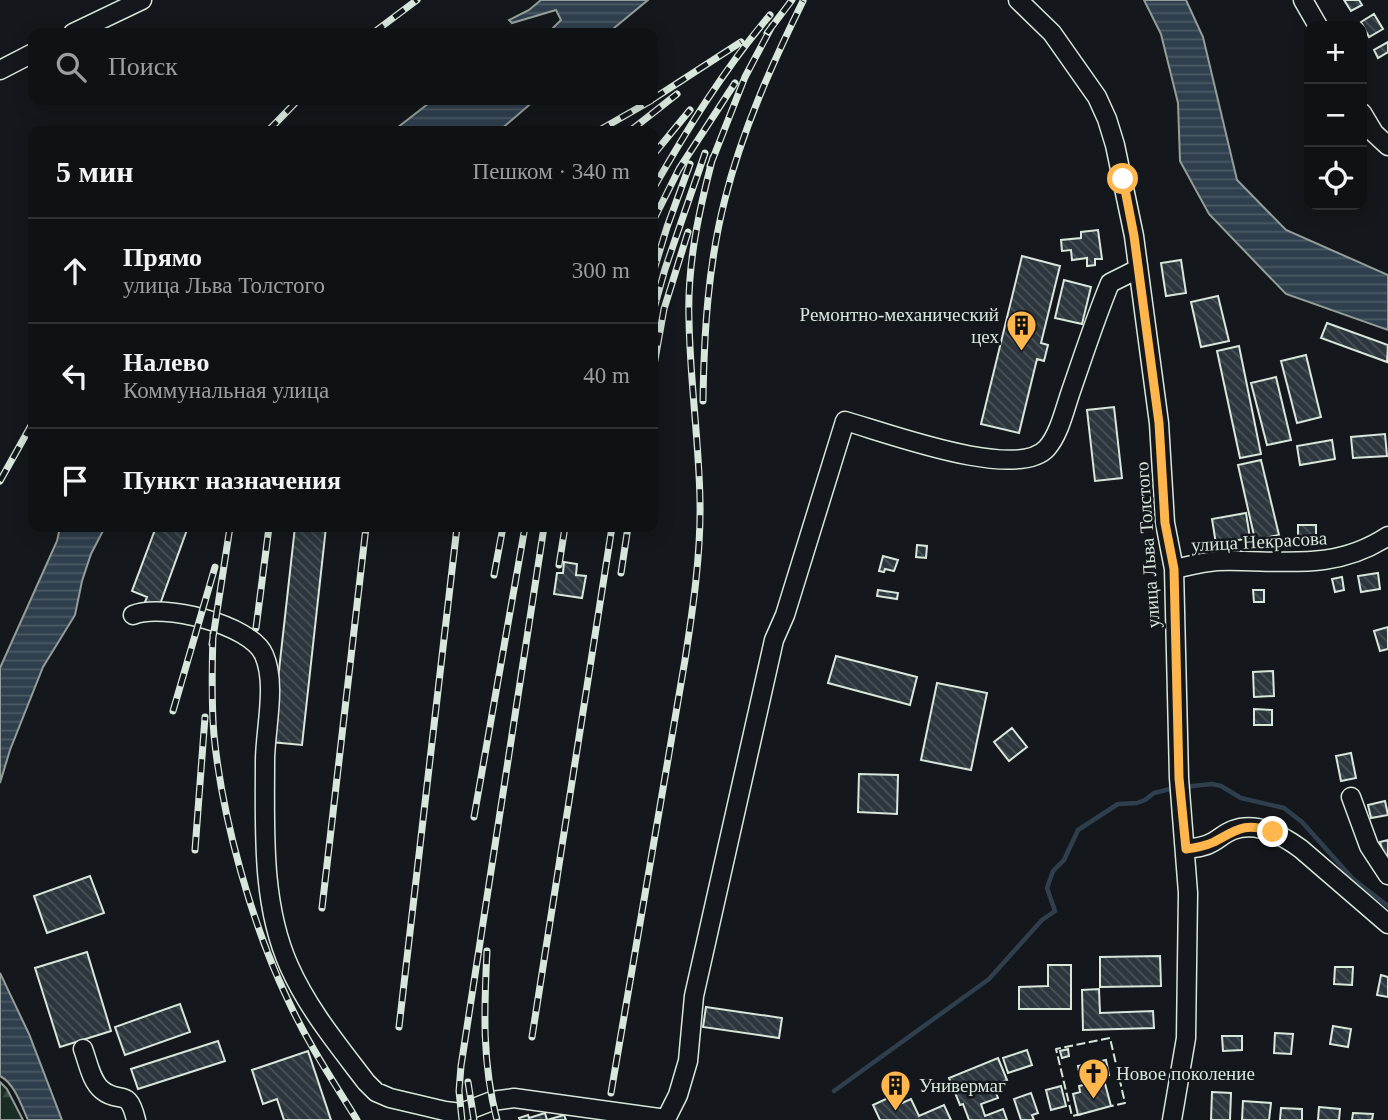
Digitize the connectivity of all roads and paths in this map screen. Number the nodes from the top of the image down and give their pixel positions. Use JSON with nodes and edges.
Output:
{"nodes":[{"id":1,"x":142,"y":0,"type":"edge"},
{"id":2,"x":1018,"y":0,"type":"edge"},
{"id":3,"x":1303,"y":0,"type":"edge"},
{"id":4,"x":1315,"y":21,"type":"edge"},
{"id":5,"x":83,"y":28,"type":"edge"},
{"id":6,"x":28,"y":55,"type":"edge"},
{"id":7,"x":0,"y":71,"type":"edge"},
{"id":8,"x":1367,"y":121,"type":"edge"},
{"id":9,"x":1388,"y":146,"type":"edge"},
{"id":10,"x":1138,"y":269,"type":"junction"},
{"id":11,"x":1387,"y":539,"type":"edge"},
{"id":12,"x":1174,"y":569,"type":"junction"},
{"id":13,"x":134,"y":615,"type":"dead end"},
{"id":14,"x":1351,"y":797,"type":"dead end"},
{"id":15,"x":1186,"y":849,"type":"junction"},
{"id":16,"x":1388,"y":875,"type":"edge"},
{"id":17,"x":1388,"y":924,"type":"edge"},
{"id":18,"x":83,"y":1049,"type":"dead end"},
{"id":19,"x":666,"y":1119,"type":"edge"},
{"id":20,"x":136,"y":1120,"type":"edge"},
{"id":21,"x":1172,"y":1120,"type":"edge"}],
"edges":[{"from":1,"to":5,"type":"street"},
{"from":2,"to":10,"type":"street","name":"улица Льва Толстого"},
{"from":3,"to":4,"type":"street"},
{"from":6,"to":7,"type":"street"},
{"from":8,"to":9,"type":"street"},
{"from":10,"to":12,"type":"street","name":"улица Льва Толстого"},
{"from":10,"to":19,"type":"street"},
{"from":11,"to":12,"type":"street","name":"улица Некрасова"},
{"from":12,"to":15,"type":"street","name":"улица Льва Толстого"},
{"from":13,"to":19,"type":"street"},
{"from":14,"to":16,"type":"street"},
{"from":15,"to":17,"type":"street"},
{"from":15,"to":21,"type":"street","name":"улица Льва Толстого"},
{"from":18,"to":20,"type":"street"}]}
